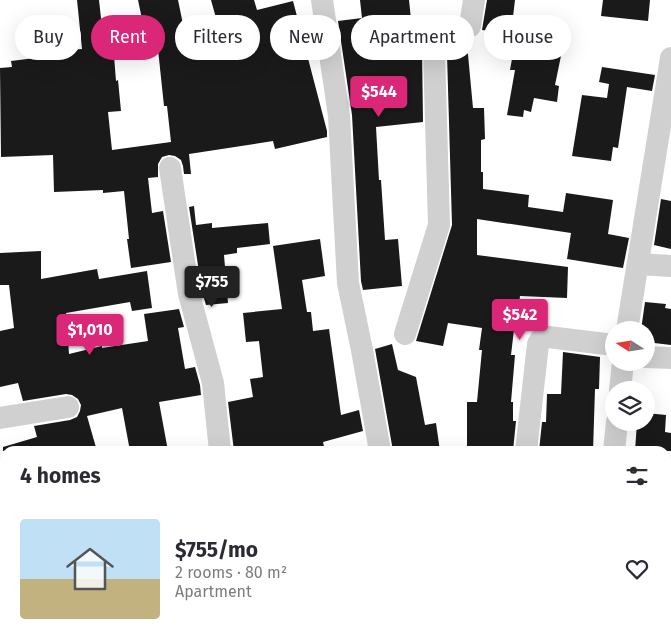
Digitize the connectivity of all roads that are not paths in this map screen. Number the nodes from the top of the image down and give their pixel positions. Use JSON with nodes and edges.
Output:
{"nodes":[{"id":1,"x":322,"y":0,"type":"edge"},
{"id":2,"x":474,"y":0,"type":"edge"},
{"id":3,"x":671,"y":58,"type":"edge"},
{"id":4,"x":170,"y":168,"type":"dead end"},
{"id":5,"x":638,"y":264,"type":"junction"},
{"id":6,"x":671,"y":266,"type":"edge"},
{"id":7,"x":628,"y":321,"type":"edge"},
{"id":8,"x":405,"y":334,"type":"dead end"},
{"id":9,"x":605,"y":344,"type":"edge"},
{"id":10,"x":655,"y":357,"type":"edge"},
{"id":11,"x":671,"y":358,"type":"edge"},
{"id":12,"x":68,"y":407,"type":"dead end"},
{"id":13,"x":0,"y":418,"type":"edge"},
{"id":14,"x":616,"y":431,"type":"edge"},
{"id":15,"x":219,"y":446,"type":"edge"},
{"id":16,"x":379,"y":446,"type":"edge"},
{"id":17,"x":527,"y":446,"type":"edge"},
{"id":18,"x":615,"y":446,"type":"edge"},
{"id":19,"x":488,"y":642,"type":"edge"},
{"id":20,"x":496,"y":642,"type":"edge"}],
"edges":[{"from":1,"to":16,"type":"street"},
{"from":2,"to":8,"type":"street"},
{"from":3,"to":5,"type":"street"},
{"from":4,"to":15,"type":"street"},
{"from":5,"to":6,"type":"street"},
{"from":5,"to":7,"type":"street"},
{"from":9,"to":17,"type":"street"},
{"from":10,"to":11,"type":"street"},
{"from":12,"to":13,"type":"street"},
{"from":14,"to":18,"type":"street"},
{"from":19,"to":20,"type":"street"}]}
